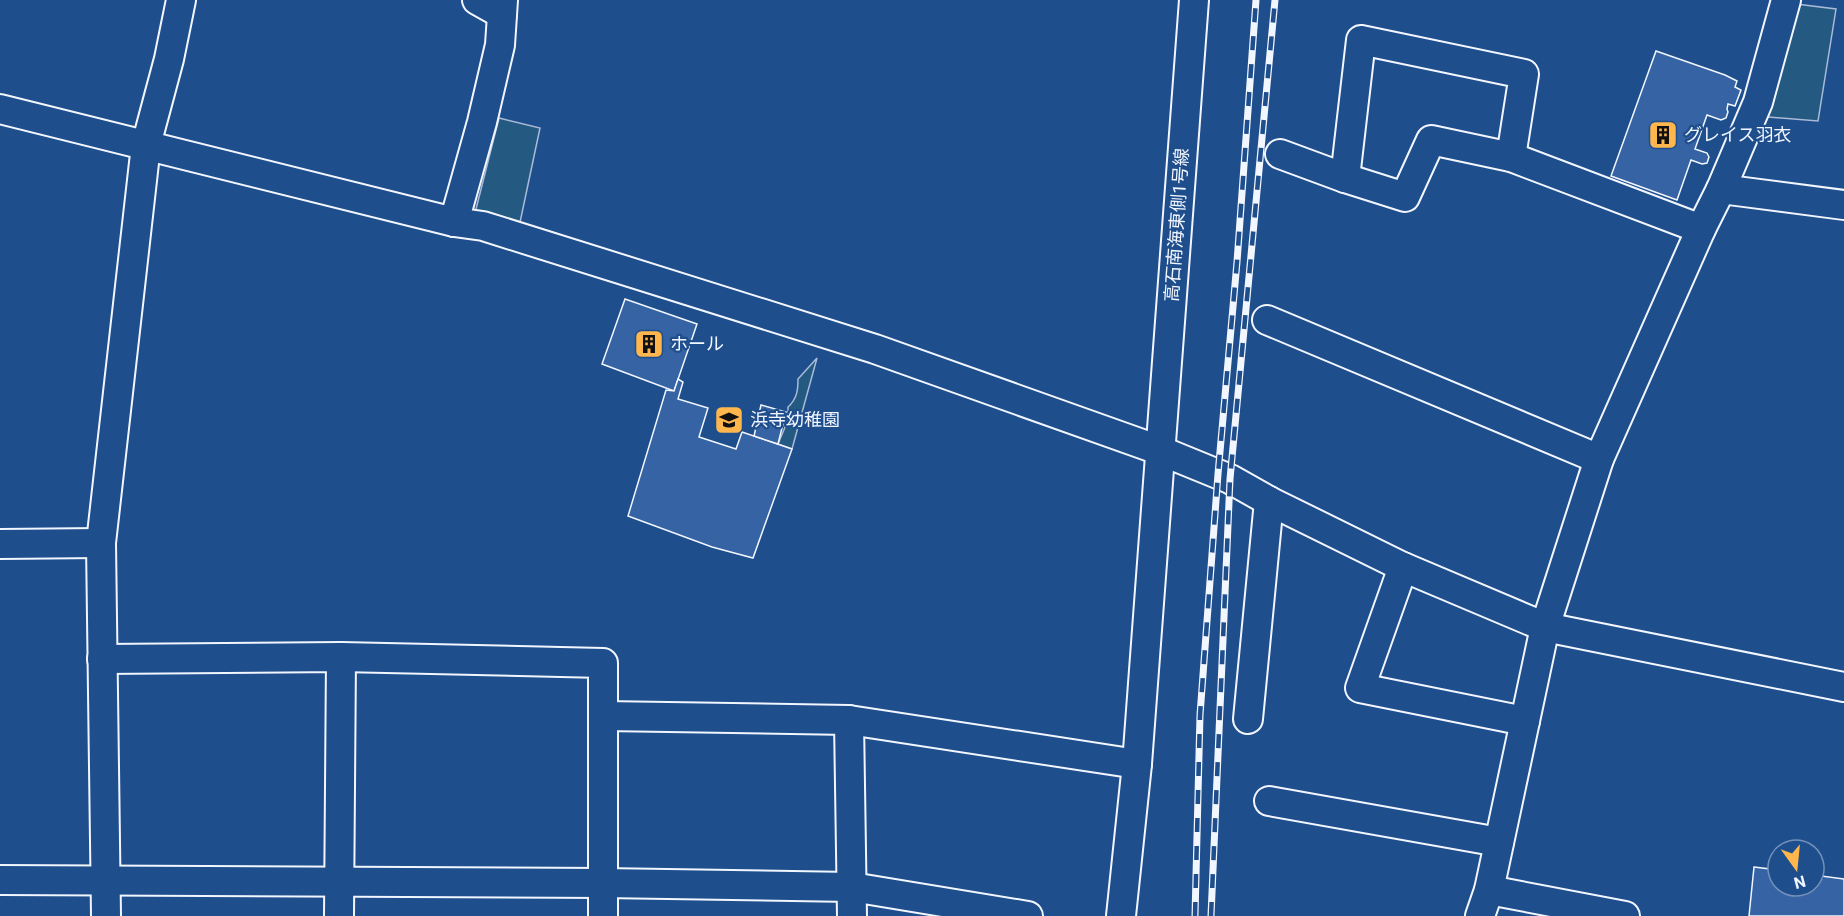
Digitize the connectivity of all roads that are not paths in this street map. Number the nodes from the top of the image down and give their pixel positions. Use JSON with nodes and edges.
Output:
{"nodes":[{"id":1,"x":181,"y":0,"type":"edge"},
{"id":2,"x":477,"y":0,"type":"edge"},
{"id":3,"x":1194,"y":0,"type":"edge"},
{"id":4,"x":1786,"y":0,"type":"edge"},
{"id":5,"x":502,"y":7,"type":"edge"},
{"id":6,"x":0,"y":109,"type":"edge"},
{"id":7,"x":146,"y":145,"type":"junction"},
{"id":8,"x":1280,"y":154,"type":"dead end"},
{"id":9,"x":1511,"y":157,"type":"junction"},
{"id":10,"x":1345,"y":178,"type":"junction"},
{"id":11,"x":1721,"y":189,"type":"junction"},
{"id":12,"x":1844,"y":205,"type":"edge"},
{"id":13,"x":454,"y":222,"type":"junction"},
{"id":14,"x":1701,"y":229,"type":"junction"},
{"id":15,"x":1267,"y":320,"type":"dead end"},
{"id":16,"x":1159,"y":450,"type":"junction"},
{"id":17,"x":1599,"y":459,"type":"junction"},
{"id":18,"x":1269,"y":501,"type":"junction"},
{"id":19,"x":100,"y":543,"type":"junction"},
{"id":20,"x":0,"y":544,"type":"edge"},
{"id":21,"x":1403,"y":567,"type":"junction"},
{"id":22,"x":1545,"y":627,"type":"junction"},
{"id":23,"x":340,"y":657,"type":"junction"},
{"id":24,"x":102,"y":659,"type":"junction"},
{"id":25,"x":1844,"y":687,"type":"edge"},
{"id":26,"x":604,"y":716,"type":"junction"},
{"id":27,"x":1248,"y":719,"type":"dead end"},
{"id":28,"x":849,"y":720,"type":"junction"},
{"id":29,"x":1525,"y":721,"type":"junction"},
{"id":30,"x":1137,"y":764,"type":"junction"},
{"id":31,"x":1269,"y":801,"type":"dead end"},
{"id":32,"x":1499,"y":842,"type":"junction"},
{"id":33,"x":0,"y":880,"type":"edge"},
{"id":34,"x":105,"y":880,"type":"junction"},
{"id":35,"x":339,"y":883,"type":"junction"},
{"id":36,"x":603,"y":883,"type":"junction"},
{"id":37,"x":852,"y":887,"type":"junction"},
{"id":38,"x":1485,"y":903,"type":"edge"},
{"id":39,"x":105,"y":916,"type":"edge"},
{"id":40,"x":339,"y":916,"type":"edge"},
{"id":41,"x":603,"y":916,"type":"edge"},
{"id":42,"x":852,"y":916,"type":"edge"},
{"id":43,"x":1028,"y":916,"type":"edge"},
{"id":44,"x":1121,"y":916,"type":"edge"},
{"id":45,"x":1625,"y":916,"type":"edge"}],
"edges":[{"from":1,"to":7,"type":"street"},
{"from":2,"to":5,"type":"street"},
{"from":3,"to":16,"type":"street","name":"高石南海東側1号線"},
{"from":4,"to":11,"type":"street"},
{"from":5,"to":13,"type":"street"},
{"from":6,"to":7,"type":"street"},
{"from":7,"to":13,"type":"street"},
{"from":7,"to":19,"type":"street"},
{"from":8,"to":10,"type":"street"},
{"from":9,"to":10,"type":"street"},
{"from":9,"to":10,"type":"street"},
{"from":9,"to":14,"type":"street"},
{"from":11,"to":12,"type":"street"},
{"from":11,"to":14,"type":"street"},
{"from":13,"to":16,"type":"street"},
{"from":14,"to":17,"type":"street"},
{"from":15,"to":17,"type":"street"},
{"from":16,"to":18,"type":"street"},
{"from":16,"to":30,"type":"street","name":"高石南海東側1号線"},
{"from":17,"to":22,"type":"street"},
{"from":18,"to":21,"type":"street"},
{"from":18,"to":27,"type":"street"},
{"from":19,"to":20,"type":"street"},
{"from":19,"to":24,"type":"street"},
{"from":21,"to":22,"type":"street"},
{"from":21,"to":29,"type":"street"},
{"from":22,"to":25,"type":"street"},
{"from":22,"to":29,"type":"street"},
{"from":23,"to":24,"type":"street"},
{"from":23,"to":26,"type":"street"},
{"from":23,"to":35,"type":"street"},
{"from":24,"to":34,"type":"street"},
{"from":26,"to":28,"type":"street"},
{"from":26,"to":36,"type":"street"},
{"from":28,"to":30,"type":"street"},
{"from":28,"to":37,"type":"street"},
{"from":29,"to":32,"type":"street"},
{"from":30,"to":44,"type":"street","name":"高石南海東側1号線"},
{"from":31,"to":32,"type":"street"},
{"from":32,"to":38,"type":"street"},
{"from":33,"to":34,"type":"street"},
{"from":34,"to":35,"type":"street"},
{"from":34,"to":39,"type":"street"},
{"from":35,"to":36,"type":"street"},
{"from":35,"to":40,"type":"street"},
{"from":36,"to":37,"type":"street"},
{"from":36,"to":41,"type":"street"},
{"from":37,"to":42,"type":"street"},
{"from":37,"to":43,"type":"street"},
{"from":38,"to":45,"type":"street"}]}
